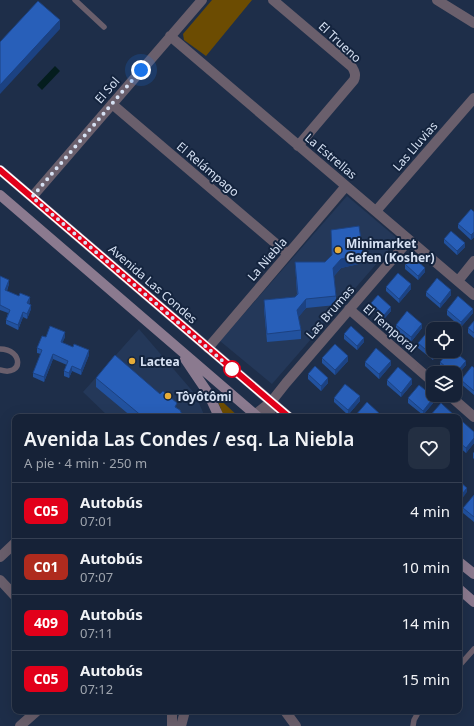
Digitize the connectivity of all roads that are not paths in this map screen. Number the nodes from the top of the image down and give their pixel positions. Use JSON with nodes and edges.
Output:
{"nodes":[{"id":1,"x":75,"y":0,"type":"edge"},
{"id":2,"x":202,"y":0,"type":"edge"},
{"id":3,"x":273,"y":0,"type":"edge"},
{"id":4,"x":437,"y":0,"type":"edge"},
{"id":5,"x":474,"y":23,"type":"edge"},
{"id":6,"x":104,"y":27,"type":"dead end"},
{"id":7,"x":170,"y":36,"type":"junction"},
{"id":8,"x":474,"y":98,"type":"edge"},
{"id":9,"x":112,"y":104,"type":"junction"},
{"id":10,"x":298,"y":146,"type":"junction"},
{"id":11,"x":0,"y":170,"type":"edge"},
{"id":12,"x":346,"y":186,"type":"junction"},
{"id":13,"x":0,"y":196,"type":"edge"},
{"id":14,"x":32,"y":197,"type":"junction"},
{"id":15,"x":376,"y":211,"type":"junction"},
{"id":16,"x":409,"y":240,"type":"junction"},
{"id":17,"x":288,"y":254,"type":"junction"},
{"id":18,"x":474,"y":262,"type":"edge"},
{"id":19,"x":458,"y":281,"type":"junction"},
{"id":20,"x":474,"y":295,"type":"edge"},
{"id":21,"x":349,"y":309,"type":"junction"},
{"id":22,"x":177,"y":348,"type":"junction"},
{"id":23,"x":208,"y":348,"type":"junction"},
{"id":24,"x":0,"y":349,"type":"edge"},
{"id":25,"x":0,"y":370,"type":"edge"},
{"id":26,"x":426,"y":376,"type":"edge"},
{"id":27,"x":271,"y":402,"type":"junction"},
{"id":28,"x":457,"y":402,"type":"edge"},
{"id":29,"x":218,"y":414,"type":"edge"},
{"id":30,"x":253,"y":414,"type":"edge"},
{"id":31,"x":257,"y":414,"type":"edge"},
{"id":32,"x":270,"y":414,"type":"edge"},
{"id":33,"x":285,"y":414,"type":"edge"},
{"id":34,"x":474,"y":417,"type":"edge"},
{"id":35,"x":12,"y":546,"type":"edge"},
{"id":36,"x":0,"y":557,"type":"edge"},
{"id":37,"x":462,"y":564,"type":"edge"},
{"id":38,"x":474,"y":574,"type":"edge"},
{"id":39,"x":0,"y":580,"type":"edge"},
{"id":40,"x":462,"y":592,"type":"edge"},
{"id":41,"x":12,"y":593,"type":"edge"},
{"id":42,"x":474,"y":602,"type":"edge"},
{"id":43,"x":474,"y":649,"type":"edge"},
{"id":44,"x":462,"y":663,"type":"edge"},
{"id":45,"x":33,"y":714,"type":"edge"},
{"id":46,"x":172,"y":714,"type":"edge"},
{"id":47,"x":184,"y":714,"type":"edge"},
{"id":48,"x":287,"y":714,"type":"edge"},
{"id":49,"x":418,"y":714,"type":"edge"},
{"id":50,"x":20,"y":726,"type":"edge"},
{"id":51,"x":172,"y":726,"type":"edge"},
{"id":52,"x":181,"y":726,"type":"edge"},
{"id":53,"x":296,"y":726,"type":"edge"},
{"id":54,"x":413,"y":726,"type":"edge"}],
"edges":[{"from":1,"to":6,"type":"lane"},
{"from":2,"to":7,"type":"street","name":"El Sol"},
{"from":3,"to":10,"type":"street","name":"El Trueno"},
{"from":4,"to":5,"type":"street"},
{"from":7,"to":9,"type":"street","name":"El Sol"},
{"from":7,"to":10,"type":"street","name":"La Estrellas"},
{"from":8,"to":15,"type":"street","name":"Las Lluvias"},
{"from":9,"to":14,"type":"street","name":"El Sol"},
{"from":9,"to":17,"type":"street","name":"El Relámpago"},
{"from":10,"to":12,"type":"street","name":"La Estrellas"},
{"from":11,"to":14,"type":"main road","name":"Avenida Las Condes"},
{"from":12,"to":15,"type":"street","name":"La Estrellas"},
{"from":12,"to":17,"type":"street","name":"La Niebla"},
{"from":13,"to":22,"type":"main road"},
{"from":14,"to":23,"type":"main road","name":"Avenida Las Condes"},
{"from":15,"to":16,"type":"street","name":"La Estrellas"},
{"from":16,"to":19,"type":"street","name":"La Estrellas"},
{"from":16,"to":21,"type":"street","name":"Las Brumas"},
{"from":17,"to":23,"type":"street","name":"La Niebla"},
{"from":18,"to":19,"type":"street"},
{"from":19,"to":20,"type":"street","name":"La Estrellas"},
{"from":21,"to":26,"type":"street","name":"El Temporal"},
{"from":21,"to":27,"type":"street","name":"Las Brumas"},
{"from":22,"to":29,"type":"main road"},
{"from":22,"to":30,"type":"main road"},
{"from":23,"to":27,"type":"main road","name":"Avenida Las Condes"},
{"from":24,"to":25,"type":"lane"},
{"from":27,"to":31,"type":"street","name":"Las Brumas"},
{"from":27,"to":32,"type":"street"},
{"from":27,"to":33,"type":"main road","name":"Avenida Las Condes"},
{"from":28,"to":34,"type":"street"},
{"from":35,"to":36,"type":"street"},
{"from":37,"to":38,"type":"main road"},
{"from":39,"to":41,"type":"street"},
{"from":40,"to":42,"type":"main road"},
{"from":43,"to":44,"type":"lane"},
{"from":45,"to":50,"type":"street"},
{"from":46,"to":51,"type":"street"},
{"from":47,"to":52,"type":"street"},
{"from":48,"to":53,"type":"street"},
{"from":49,"to":54,"type":"lane"}]}
